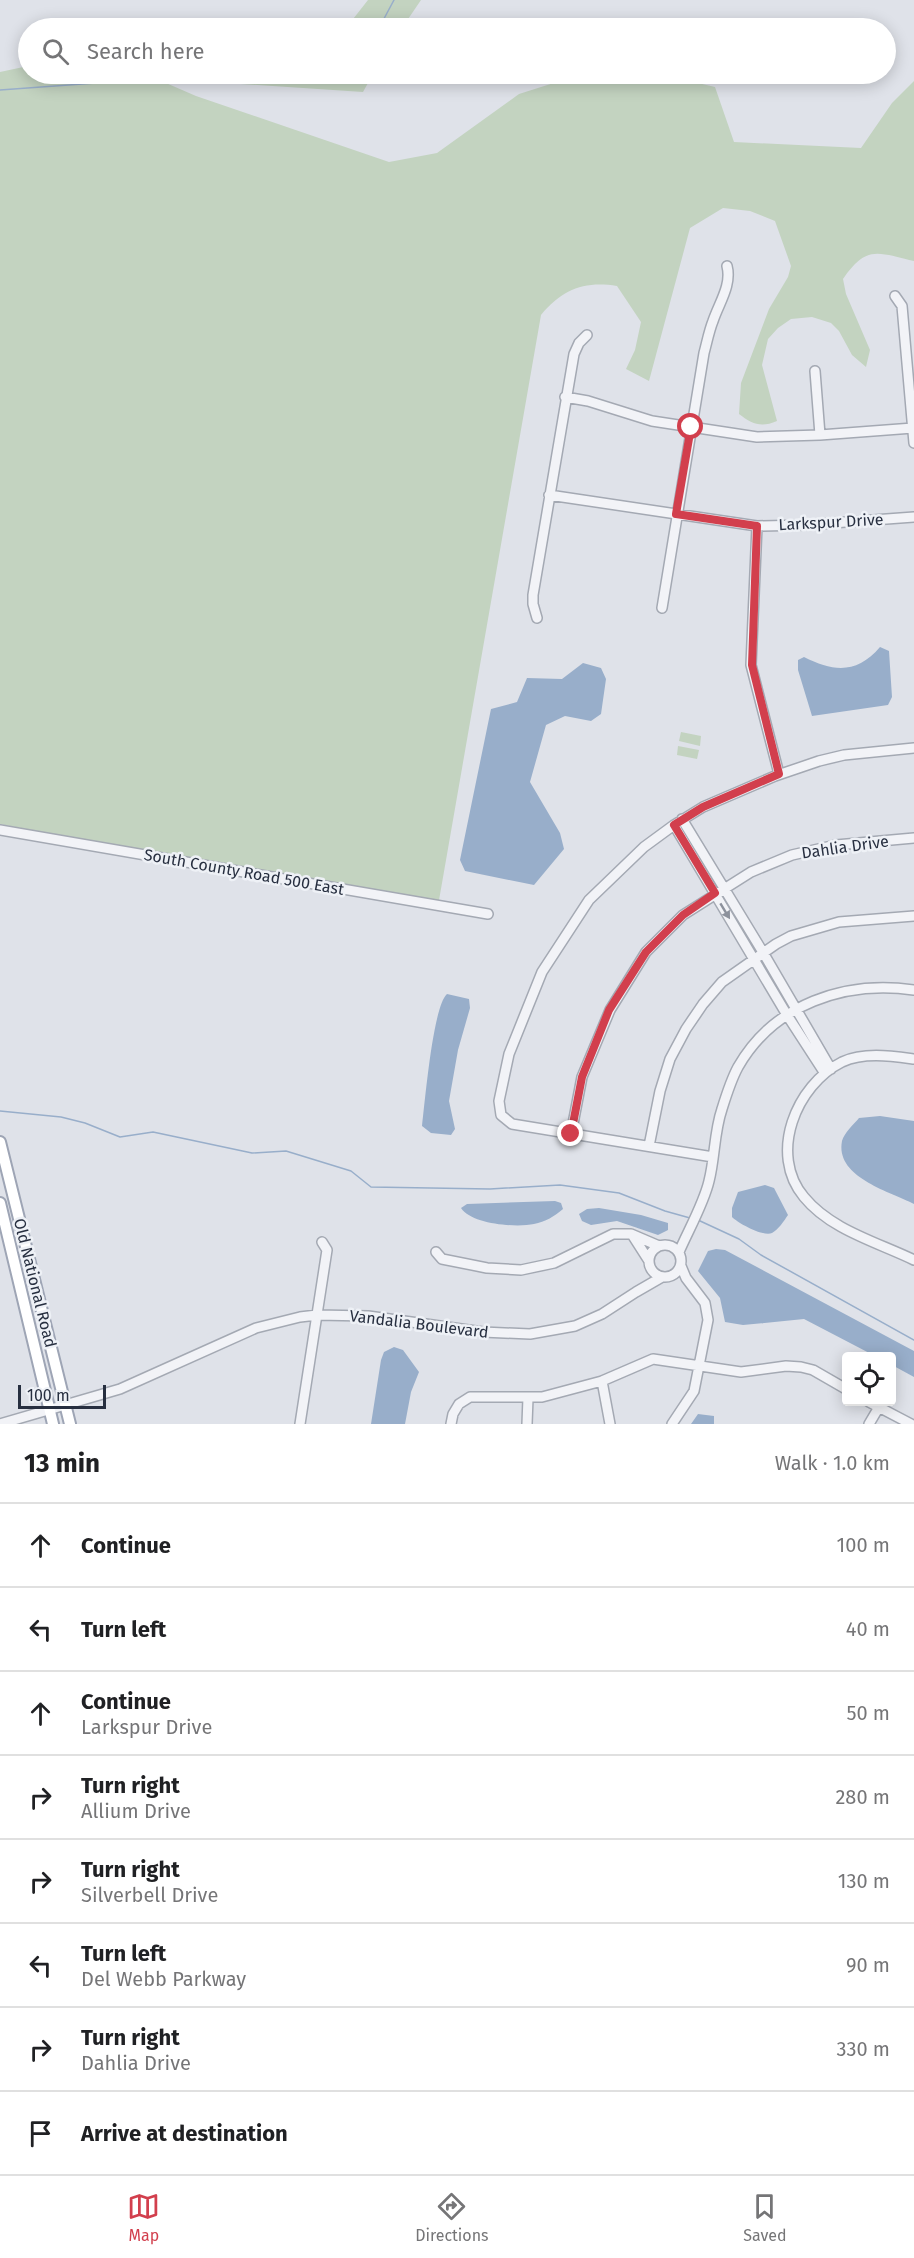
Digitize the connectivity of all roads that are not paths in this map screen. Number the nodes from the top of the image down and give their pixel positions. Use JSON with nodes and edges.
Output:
{"nodes":[{"id":1,"x":728,"y":266,"type":"dead end"},
{"id":2,"x":895,"y":296,"type":"dead end"},
{"id":3,"x":587,"y":335,"type":"dead end"},
{"id":4,"x":815,"y":371,"type":"dead end"},
{"id":5,"x":566,"y":397,"type":"junction"},
{"id":6,"x":691,"y":427,"type":"junction"},
{"id":7,"x":913,"y":428,"type":"edge"},
{"id":8,"x":820,"y":435,"type":"junction"},
{"id":9,"x":914,"y":443,"type":"edge"},
{"id":10,"x":549,"y":495,"type":"junction"},
{"id":11,"x":676,"y":514,"type":"junction"},
{"id":12,"x":914,"y":517,"type":"edge"},
{"id":13,"x":757,"y":526,"type":"junction"},
{"id":14,"x":662,"y":608,"type":"dead end"},
{"id":15,"x":537,"y":618,"type":"dead end"},
{"id":16,"x":914,"y":748,"type":"edge"},
{"id":17,"x":779,"y":774,"type":"junction"},
{"id":18,"x":678,"y":822,"type":"junction"},
{"id":19,"x":0,"y":830,"type":"edge"},
{"id":20,"x":914,"y":838,"type":"edge"},
{"id":21,"x":719,"y":891,"type":"junction"},
{"id":22,"x":488,"y":914,"type":"dead end"},
{"id":23,"x":914,"y":916,"type":"edge"},
{"id":24,"x":764,"y":954,"type":"junction"},
{"id":25,"x":754,"y":959,"type":"junction"},
{"id":26,"x":914,"y":990,"type":"edge"},
{"id":27,"x":796,"y":1009,"type":"junction"},
{"id":28,"x":787,"y":1015,"type":"junction"},
{"id":29,"x":914,"y":1059,"type":"edge"},
{"id":30,"x":828,"y":1070,"type":"junction"},
{"id":31,"x":571,"y":1134,"type":"junction"},
{"id":32,"x":0,"y":1142,"type":"edge"},
{"id":33,"x":649,"y":1146,"type":"junction"},
{"id":34,"x":713,"y":1157,"type":"junction"},
{"id":35,"x":0,"y":1203,"type":"edge"},
{"id":36,"x":631,"y":1234,"type":"junction"},
{"id":37,"x":686,"y":1235,"type":"junction"},
{"id":38,"x":322,"y":1242,"type":"dead end"},
{"id":39,"x":662,"y":1246,"type":"junction"},
{"id":40,"x":436,"y":1252,"type":"dead end"},
{"id":41,"x":679,"y":1252,"type":"junction"},
{"id":42,"x":914,"y":1260,"type":"edge"},
{"id":43,"x":650,"y":1264,"type":"junction"},
{"id":44,"x":681,"y":1266,"type":"junction"},
{"id":45,"x":673,"y":1276,"type":"junction"},
{"id":46,"x":662,"y":1277,"type":"junction"},
{"id":47,"x":693,"y":1287,"type":"junction"},
{"id":48,"x":636,"y":1292,"type":"junction"},
{"id":49,"x":317,"y":1315,"type":"junction"},
{"id":50,"x":699,"y":1364,"type":"junction"},
{"id":51,"x":602,"y":1381,"type":"junction"},
{"id":52,"x":842,"y":1387,"type":"edge"},
{"id":53,"x":528,"y":1398,"type":"junction"},
{"id":54,"x":64,"y":1404,"type":"junction"},
{"id":55,"x":879,"y":1407,"type":"joint"},
{"id":56,"x":50,"y":1410,"type":"junction"},
{"id":57,"x":0,"y":1424,"type":"edge"},
{"id":58,"x":54,"y":1424,"type":"edge"},
{"id":59,"x":69,"y":1424,"type":"edge"},
{"id":60,"x":300,"y":1424,"type":"edge"},
{"id":61,"x":451,"y":1424,"type":"edge"},
{"id":62,"x":527,"y":1424,"type":"edge"},
{"id":63,"x":610,"y":1424,"type":"edge"},
{"id":64,"x":672,"y":1424,"type":"edge"},
{"id":65,"x":869,"y":1424,"type":"edge"},
{"id":66,"x":911,"y":1424,"type":"edge"}],
"edges":[{"from":1,"to":6,"type":"street"},
{"from":2,"to":7,"type":"street"},
{"from":3,"to":5,"type":"street"},
{"from":4,"to":8,"type":"street"},
{"from":5,"to":6,"type":"street"},
{"from":5,"to":10,"type":"street"},
{"from":6,"to":8,"type":"street"},
{"from":6,"to":11,"type":"street"},
{"from":7,"to":8,"type":"street"},
{"from":7,"to":9,"type":"street"},
{"from":10,"to":11,"type":"street","name":"Larkspur Drive"},
{"from":10,"to":15,"type":"street"},
{"from":11,"to":13,"type":"street","name":"Larkspur Drive"},
{"from":11,"to":14,"type":"street"},
{"from":12,"to":13,"type":"street","name":"Larkspur Drive"},
{"from":13,"to":17,"type":"street"},
{"from":16,"to":17,"type":"street"},
{"from":17,"to":18,"type":"street"},
{"from":18,"to":21,"type":"street"},
{"from":18,"to":31,"type":"street"},
{"from":19,"to":22,"type":"street","name":"South County Road 500 East"},
{"from":20,"to":21,"type":"street","name":"Dahlia Drive"},
{"from":21,"to":24,"type":"street"},
{"from":21,"to":25,"type":"street","one_way":true},
{"from":21,"to":31,"type":"street","name":"Dahlia Drive"},
{"from":23,"to":24,"type":"street"},
{"from":24,"to":25,"type":"street"},
{"from":24,"to":27,"type":"street"},
{"from":25,"to":28,"type":"street"},
{"from":25,"to":33,"type":"street"},
{"from":26,"to":27,"type":"street"},
{"from":27,"to":28,"type":"street"},
{"from":27,"to":30,"type":"street"},
{"from":28,"to":30,"type":"street"},
{"from":28,"to":34,"type":"street"},
{"from":29,"to":30,"type":"street"},
{"from":30,"to":42,"type":"street"},
{"from":31,"to":33,"type":"street"},
{"from":32,"to":54,"type":"main road","name":"Old National Road"},
{"from":33,"to":34,"type":"street"},
{"from":34,"to":37,"type":"street"},
{"from":35,"to":56,"type":"main road","name":"Old National Road"},
{"from":36,"to":39,"type":"street"},
{"from":36,"to":40,"type":"street"},
{"from":36,"to":43,"type":"street"},
{"from":37,"to":39,"type":"street"},
{"from":37,"to":41,"type":"street"},
{"from":38,"to":49,"type":"street"},
{"from":39,"to":41,"type":"street"},
{"from":39,"to":43,"type":"street"},
{"from":41,"to":44,"type":"street"},
{"from":43,"to":46,"type":"street"},
{"from":43,"to":48,"type":"street","name":"Vandalia Boulevard"},
{"from":44,"to":45,"type":"street"},
{"from":44,"to":47,"type":"street"},
{"from":45,"to":46,"type":"street"},
{"from":45,"to":47,"type":"street"},
{"from":46,"to":48,"type":"street","name":"Vandalia Boulevard"},
{"from":47,"to":50,"type":"street"},
{"from":48,"to":49,"type":"street","name":"Vandalia Boulevard"},
{"from":49,"to":54,"type":"street","name":"Vandalia Boulevard"},
{"from":49,"to":60,"type":"street"},
{"from":50,"to":51,"type":"street"},
{"from":50,"to":52,"type":"street"},
{"from":50,"to":64,"type":"street"},
{"from":51,"to":53,"type":"street"},
{"from":51,"to":63,"type":"street"},
{"from":53,"to":61,"type":"street"},
{"from":53,"to":62,"type":"street"},
{"from":54,"to":56,"type":"street","name":"Vandalia Boulevard"},
{"from":54,"to":59,"type":"main road","name":"Old National Road"},
{"from":55,"to":65,"type":"street"},
{"from":55,"to":66,"type":"street"},
{"from":56,"to":57,"type":"street","name":"Vandalia Boulevard"},
{"from":56,"to":58,"type":"main road","name":"Old National Road"}]}
